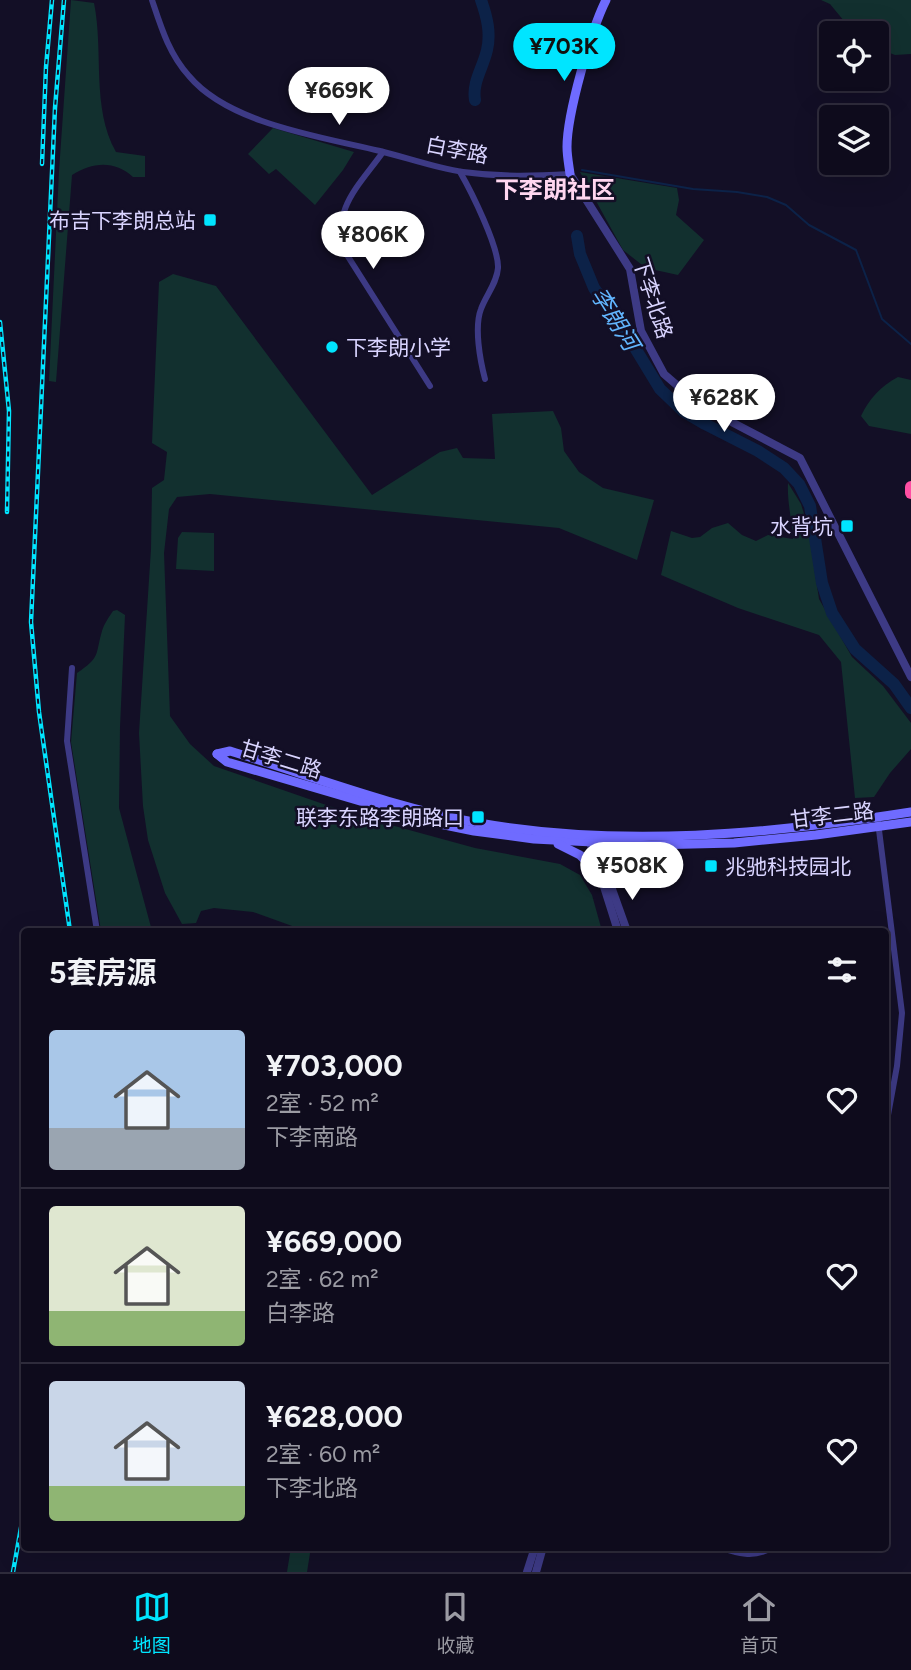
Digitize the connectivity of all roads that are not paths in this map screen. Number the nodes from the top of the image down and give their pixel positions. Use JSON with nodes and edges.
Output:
{"nodes":[{"id":1,"x":152,"y":0,"type":"edge"},
{"id":2,"x":606,"y":0,"type":"edge"},
{"id":3,"x":383,"y":152,"type":"junction"},
{"id":4,"x":460,"y":172,"type":"junction"},
{"id":5,"x":570,"y":174,"type":"junction"},
{"id":6,"x":485,"y":379,"type":"dead end"},
{"id":7,"x":430,"y":386,"type":"dead end"},
{"id":8,"x":911,"y":487,"type":"edge"},
{"id":9,"x":911,"y":493,"type":"edge"},
{"id":10,"x":72,"y":668,"type":"dead end"},
{"id":11,"x":911,"y":677,"type":"edge"},
{"id":12,"x":911,"y":812,"type":"edge"},
{"id":13,"x":878,"y":822,"type":"junction"},
{"id":14,"x":911,"y":822,"type":"edge"},
{"id":15,"x":593,"y":838,"type":"junction"},
{"id":16,"x":546,"y":840,"type":"junction"},
{"id":17,"x":636,"y":845,"type":"junction"},
{"id":18,"x":598,"y":874,"type":"junction"},
{"id":19,"x":610,"y":883,"type":"junction"},
{"id":20,"x":97,"y":928,"type":"edge"},
{"id":21,"x":617,"y":928,"type":"edge"},
{"id":22,"x":626,"y":928,"type":"edge"},
{"id":23,"x":889,"y":1110,"type":"edge"},
{"id":24,"x":534,"y":1551,"type":"edge"},
{"id":25,"x":542,"y":1551,"type":"edge"},
{"id":26,"x":734,"y":1551,"type":"edge"},
{"id":27,"x":764,"y":1551,"type":"edge"},
{"id":28,"x":527,"y":1572,"type":"edge"},
{"id":29,"x":536,"y":1572,"type":"edge"}],
"edges":[{"from":1,"to":3,"type":"street","name":"白李路"},
{"from":2,"to":5,"type":"main road"},
{"from":3,"to":4,"type":"street","name":"白李路"},
{"from":3,"to":7,"type":"street"},
{"from":4,"to":5,"type":"street","name":"白李路"},
{"from":4,"to":6,"type":"street"},
{"from":5,"to":11,"type":"street","name":"下李北路"},
{"from":8,"to":9,"type":"highway"},
{"from":10,"to":20,"type":"street"},
{"from":12,"to":13,"type":"main road","name":"甘李二路"},
{"from":13,"to":14,"type":"main road","name":"甘李二路"},
{"from":13,"to":15,"type":"main road","name":"甘李二路"},
{"from":13,"to":17,"type":"main road","name":"甘李二路"},
{"from":13,"to":23,"type":"street"},
{"from":15,"to":16,"type":"main road","name":"甘李二路"},
{"from":15,"to":16,"type":"main road","name":"甘李二路"},
{"from":15,"to":17,"type":"main road","name":"甘李二路"},
{"from":15,"to":18,"type":"street"},
{"from":15,"to":19,"type":"street"},
{"from":16,"to":18,"type":"main road"},
{"from":17,"to":19,"type":"main road"},
{"from":18,"to":21,"type":"street"},
{"from":19,"to":22,"type":"street"},
{"from":24,"to":28,"type":"street"},
{"from":25,"to":29,"type":"street"},
{"from":26,"to":27,"type":"street"}]}
